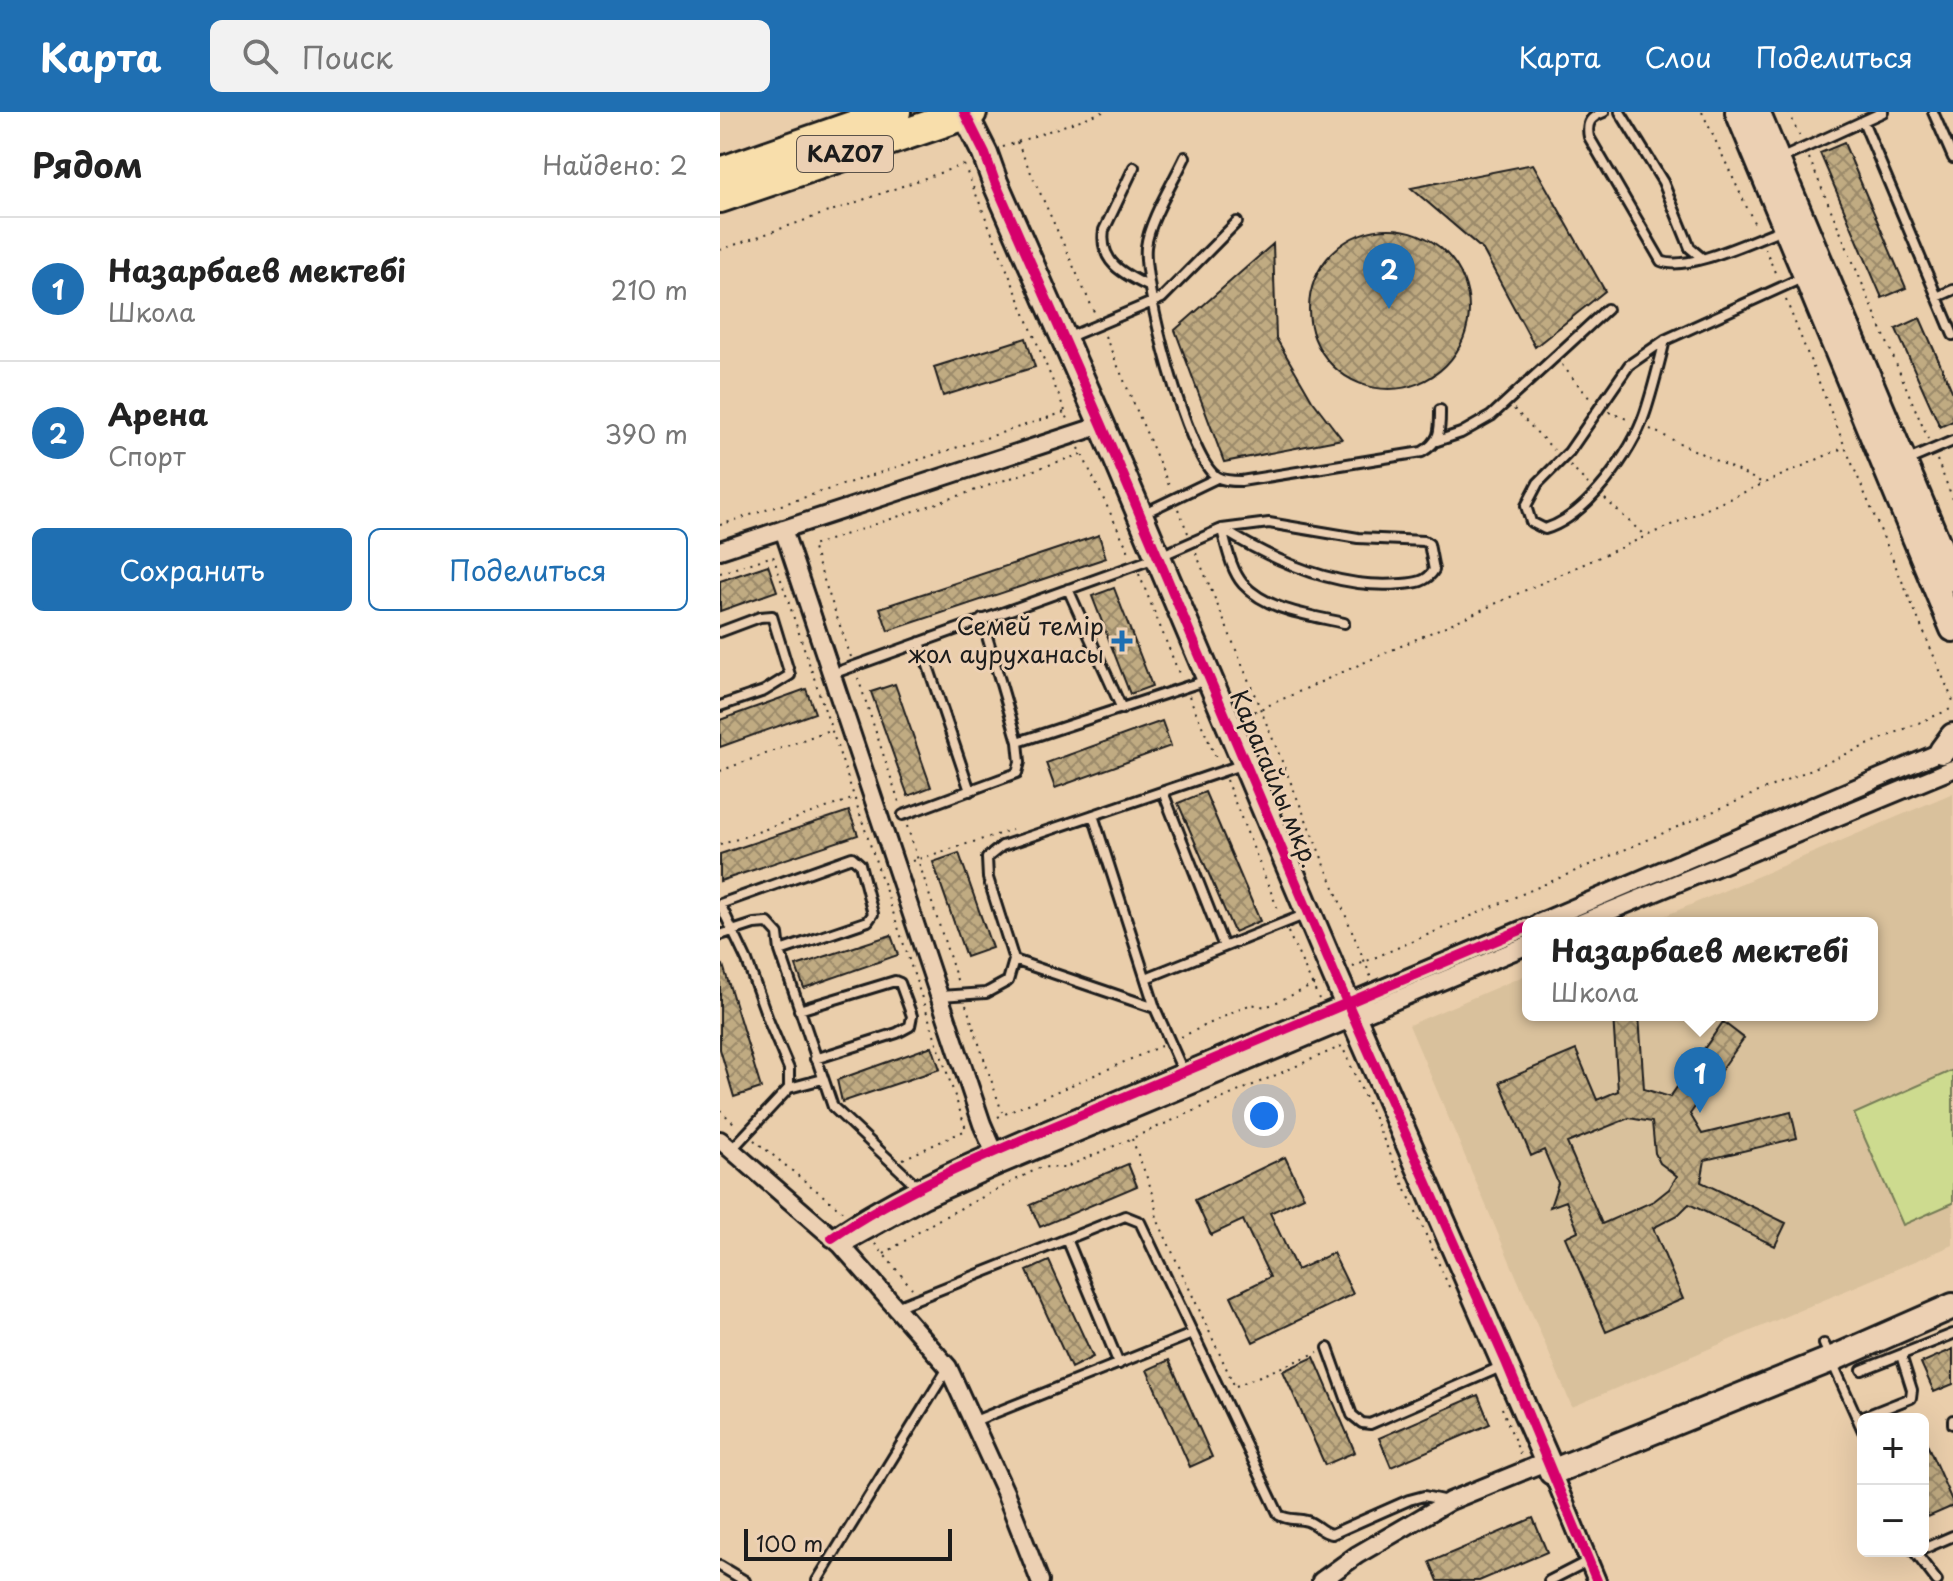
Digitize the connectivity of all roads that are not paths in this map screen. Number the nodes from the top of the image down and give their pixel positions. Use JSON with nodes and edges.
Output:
{"nodes":[{"id":1,"x":895,"y":112,"type":"edge"},
{"id":2,"x":1604,"y":112,"type":"edge"},
{"id":3,"x":1620,"y":112,"type":"edge"},
{"id":4,"x":1738,"y":112,"type":"edge"},
{"id":5,"x":1757,"y":112,"type":"edge"},
{"id":6,"x":1883,"y":112,"type":"edge"},
{"id":7,"x":1933,"y":112,"type":"edge"},
{"id":8,"x":967,"y":113,"type":"edge"},
{"id":9,"x":1863,"y":121,"type":"junction"},
{"id":10,"x":1185,"y":157,"type":"dead end"},
{"id":11,"x":1953,"y":158,"type":"edge"},
{"id":12,"x":1777,"y":161,"type":"junction"},
{"id":13,"x":1134,"y":167,"type":"dead end"},
{"id":14,"x":720,"y":173,"type":"edge"},
{"id":15,"x":720,"y":197,"type":"edge"},
{"id":16,"x":1237,"y":222,"type":"dead end"},
{"id":17,"x":1794,"y":225,"type":"junction"},
{"id":18,"x":1702,"y":258,"type":"junction"},
{"id":19,"x":1814,"y":273,"type":"junction"},
{"id":20,"x":1148,"y":286,"type":"junction"},
{"id":21,"x":1953,"y":290,"type":"edge"},
{"id":22,"x":1937,"y":297,"type":"junction"},
{"id":23,"x":1153,"y":304,"type":"junction"},
{"id":24,"x":1607,"y":309,"type":"dead end"},
{"id":25,"x":1953,"y":335,"type":"edge"},
{"id":26,"x":1064,"y":339,"type":"junction"},
{"id":27,"x":1665,"y":340,"type":"junction"},
{"id":28,"x":1440,"y":410,"type":"dead end"},
{"id":29,"x":1102,"y":425,"type":"junction"},
{"id":30,"x":1437,"y":441,"type":"junction"},
{"id":31,"x":1953,"y":441,"type":"edge"},
{"id":32,"x":1904,"y":461,"type":"junction"},
{"id":33,"x":1217,"y":478,"type":"junction"},
{"id":34,"x":1140,"y":515,"type":"junction"},
{"id":35,"x":783,"y":529,"type":"junction"},
{"id":36,"x":1222,"y":529,"type":"junction"},
{"id":37,"x":720,"y":550,"type":"edge"},
{"id":38,"x":1147,"y":561,"type":"junction"},
{"id":39,"x":1953,"y":579,"type":"edge"},
{"id":40,"x":1068,"y":589,"type":"junction"},
{"id":41,"x":982,"y":619,"type":"junction"},
{"id":42,"x":1344,"y":623,"type":"dead end"},
{"id":43,"x":1953,"y":629,"type":"edge"},
{"id":44,"x":720,"y":632,"type":"edge"},
{"id":45,"x":920,"y":642,"type":"junction"},
{"id":46,"x":832,"y":674,"type":"junction"},
{"id":47,"x":1210,"y":679,"type":"junction"},
{"id":48,"x":720,"y":706,"type":"edge"},
{"id":49,"x":1122,"y":709,"type":"junction"},
{"id":50,"x":1018,"y":742,"type":"junction"},
{"id":51,"x":1950,"y":751,"type":"edge"},
{"id":52,"x":1234,"y":767,"type":"junction"},
{"id":53,"x":970,"y":791,"type":"junction"},
{"id":54,"x":1163,"y":792,"type":"junction"},
{"id":55,"x":903,"y":815,"type":"road end"},
{"id":56,"x":1093,"y":815,"type":"junction"},
{"id":57,"x":720,"y":904,"type":"edge"},
{"id":58,"x":1309,"y":913,"type":"junction"},
{"id":59,"x":1552,"y":917,"type":"edge"},
{"id":60,"x":1594,"y":917,"type":"edge"},
{"id":61,"x":1522,"y":930,"type":"edge"},
{"id":62,"x":732,"y":931,"type":"junction"},
{"id":63,"x":720,"y":935,"type":"edge"},
{"id":64,"x":1224,"y":947,"type":"junction"},
{"id":65,"x":1522,"y":947,"type":"edge"},
{"id":66,"x":780,"y":951,"type":"junction"},
{"id":67,"x":1014,"y":960,"type":"junction"},
{"id":68,"x":1146,"y":978,"type":"junction"},
{"id":69,"x":939,"y":996,"type":"junction"},
{"id":70,"x":1155,"y":1008,"type":"junction"},
{"id":71,"x":799,"y":1010,"type":"junction"},
{"id":72,"x":1351,"y":1010,"type":"junction"},
{"id":73,"x":815,"y":1059,"type":"junction"},
{"id":74,"x":1183,"y":1071,"type":"junction"},
{"id":75,"x":823,"y":1079,"type":"junction"},
{"id":76,"x":789,"y":1088,"type":"junction"},
{"id":77,"x":726,"y":1145,"type":"edge"},
{"id":78,"x":997,"y":1159,"type":"junction"},
{"id":79,"x":919,"y":1189,"type":"junction"},
{"id":80,"x":860,"y":1226,"type":"junction"},
{"id":81,"x":1067,"y":1239,"type":"junction"},
{"id":82,"x":837,"y":1242,"type":"junction"},
{"id":83,"x":1953,"y":1288,"type":"edge"},
{"id":84,"x":1953,"y":1306,"type":"edge"},
{"id":85,"x":895,"y":1307,"type":"junction"},
{"id":86,"x":1192,"y":1334,"type":"junction"},
{"id":87,"x":1953,"y":1334,"type":"edge"},
{"id":88,"x":1328,"y":1348,"type":"road end"},
{"id":89,"x":1828,"y":1352,"type":"junction"},
{"id":90,"x":1901,"y":1355,"type":"junction"},
{"id":91,"x":1119,"y":1364,"type":"junction"},
{"id":92,"x":948,"y":1367,"type":"junction"},
{"id":93,"x":1498,"y":1368,"type":"junction"},
{"id":94,"x":1862,"y":1370,"type":"dead end"},
{"id":95,"x":1873,"y":1413,"type":"edge"},
{"id":96,"x":1857,"y":1417,"type":"edge"},
{"id":97,"x":972,"y":1422,"type":"junction"},
{"id":98,"x":1542,"y":1468,"type":"junction"},
{"id":99,"x":1450,"y":1501,"type":"junction"},
{"id":100,"x":1953,"y":1536,"type":"edge"},
{"id":101,"x":1929,"y":1546,"type":"edge"},
{"id":102,"x":1922,"y":1557,"type":"edge"},
{"id":103,"x":1588,"y":1561,"type":"junction"},
{"id":104,"x":720,"y":1566,"type":"edge"},
{"id":105,"x":1331,"y":1578,"type":"edge"},
{"id":106,"x":745,"y":1581,"type":"edge"},
{"id":107,"x":817,"y":1581,"type":"edge"},
{"id":108,"x":1040,"y":1581,"type":"edge"},
{"id":109,"x":1549,"y":1581,"type":"edge"},
{"id":110,"x":1597,"y":1581,"type":"edge"},
{"id":111,"x":1937,"y":1581,"type":"edge"}],
"edges":[{"from":1,"to":14,"type":"highway","number":"KAZ07"},
{"from":2,"to":18,"type":"lane"},
{"from":3,"to":18,"type":"lane"},
{"from":4,"to":17,"type":"street"},
{"from":5,"to":12,"type":"street"},
{"from":6,"to":9,"type":"lane"},
{"from":7,"to":11,"type":"lane"},
{"from":8,"to":15,"type":"highway","number":"KAZ07"},
{"from":8,"to":26,"type":"street","name":"Карагайлы мкр."},
{"from":9,"to":12,"type":"lane"},
{"from":9,"to":22,"type":"lane"},
{"from":10,"to":20,"type":"lane"},
{"from":12,"to":17,"type":"street"},
{"from":13,"to":20,"type":"lane"},
{"from":16,"to":23,"type":"lane"},
{"from":17,"to":18,"type":"lane"},
{"from":17,"to":19,"type":"street"},
{"from":19,"to":27,"type":"lane"},
{"from":19,"to":32,"type":"street"},
{"from":19,"to":43,"type":"street"},
{"from":20,"to":23,"type":"lane"},
{"from":21,"to":22,"type":"lane"},
{"from":22,"to":25,"type":"lane"},
{"from":23,"to":26,"type":"lane"},
{"from":23,"to":33,"type":"lane"},
{"from":24,"to":30,"type":"lane"},
{"from":26,"to":29,"type":"street","name":"Карагайлы мкр."},
{"from":27,"to":27,"type":"lane"},
{"from":28,"to":30,"type":"lane"},
{"from":29,"to":34,"type":"street","name":"Карагайлы мкр."},
{"from":29,"to":35,"type":"street"},
{"from":30,"to":33,"type":"lane"},
{"from":31,"to":32,"type":"lane"},
{"from":32,"to":39,"type":"street"},
{"from":33,"to":34,"type":"lane"},
{"from":34,"to":38,"type":"street","name":"Карагайлы мкр."},
{"from":35,"to":37,"type":"street"},
{"from":35,"to":46,"type":"street"},
{"from":36,"to":36,"type":"lane"},
{"from":36,"to":38,"type":"lane"},
{"from":36,"to":42,"type":"lane"},
{"from":38,"to":40,"type":"lane"},
{"from":38,"to":47,"type":"street","name":"Карагайлы мкр."},
{"from":40,"to":41,"type":"lane"},
{"from":40,"to":49,"type":"lane"},
{"from":41,"to":45,"type":"lane"},
{"from":41,"to":50,"type":"lane"},
{"from":44,"to":48,"type":"lane"},
{"from":45,"to":46,"type":"lane"},
{"from":45,"to":53,"type":"lane"},
{"from":46,"to":69,"type":"street"},
{"from":47,"to":49,"type":"lane"},
{"from":47,"to":52,"type":"street","name":"Карагайлы мкр."},
{"from":49,"to":50,"type":"lane"},
{"from":50,"to":53,"type":"lane"},
{"from":51,"to":59,"type":"street"},
{"from":51,"to":60,"type":"street"},
{"from":52,"to":54,"type":"lane"},
{"from":52,"to":58,"type":"street","name":"Карагайлы мкр."},
{"from":53,"to":55,"type":"lane"},
{"from":54,"to":56,"type":"lane"},
{"from":54,"to":64,"type":"lane"},
{"from":56,"to":67,"type":"lane"},
{"from":56,"to":68,"type":"lane"},
{"from":57,"to":62,"type":"lane"},
{"from":57,"to":66,"type":"lane"},
{"from":58,"to":64,"type":"lane"},
{"from":58,"to":72,"type":"street","name":"Карагайлы мкр."},
{"from":61,"to":72,"type":"street"},
{"from":62,"to":63,"type":"lane"},
{"from":62,"to":66,"type":"lane"},
{"from":62,"to":76,"type":"lane"},
{"from":64,"to":68,"type":"lane"},
{"from":65,"to":72,"type":"street"},
{"from":66,"to":71,"type":"lane"},
{"from":67,"to":69,"type":"lane"},
{"from":67,"to":70,"type":"lane"},
{"from":68,"to":70,"type":"lane"},
{"from":69,"to":78,"type":"street"},
{"from":70,"to":74,"type":"lane"},
{"from":71,"to":73,"type":"lane"},
{"from":71,"to":73,"type":"lane"},
{"from":72,"to":74,"type":"street"},
{"from":72,"to":78,"type":"street"},
{"from":72,"to":93,"type":"street","name":"Карагайлы мкр."},
{"from":73,"to":75,"type":"lane"},
{"from":74,"to":78,"type":"street"},
{"from":75,"to":76,"type":"lane"},
{"from":75,"to":79,"type":"lane"},
{"from":76,"to":77,"type":"lane"},
{"from":77,"to":82,"type":"street"},
{"from":78,"to":79,"type":"street"},
{"from":78,"to":80,"type":"street"},
{"from":79,"to":80,"type":"street"},
{"from":80,"to":82,"type":"street"},
{"from":81,"to":85,"type":"lane"},
{"from":81,"to":86,"type":"lane"},
{"from":81,"to":91,"type":"lane"},
{"from":82,"to":85,"type":"street"},
{"from":83,"to":89,"type":"street"},
{"from":84,"to":89,"type":"street"},
{"from":85,"to":92,"type":"street"},
{"from":86,"to":91,"type":"lane"},
{"from":86,"to":99,"type":"lane"},
{"from":87,"to":90,"type":"lane"},
{"from":88,"to":93,"type":"lane"},
{"from":89,"to":96,"type":"lane"},
{"from":89,"to":98,"type":"street"},
{"from":90,"to":94,"type":"lane"},
{"from":90,"to":95,"type":"lane"},
{"from":91,"to":97,"type":"lane"},
{"from":92,"to":97,"type":"street"},
{"from":92,"to":107,"type":"lane"},
{"from":93,"to":98,"type":"street","name":"Карагайлы мкр."},
{"from":97,"to":108,"type":"street"},
{"from":98,"to":99,"type":"street"},
{"from":98,"to":103,"type":"street"},
{"from":99,"to":105,"type":"street"},
{"from":100,"to":101,"type":"lane"},
{"from":102,"to":111,"type":"lane"},
{"from":103,"to":109,"type":"lane"},
{"from":103,"to":110,"type":"street"},
{"from":104,"to":106,"type":"lane"}]}
